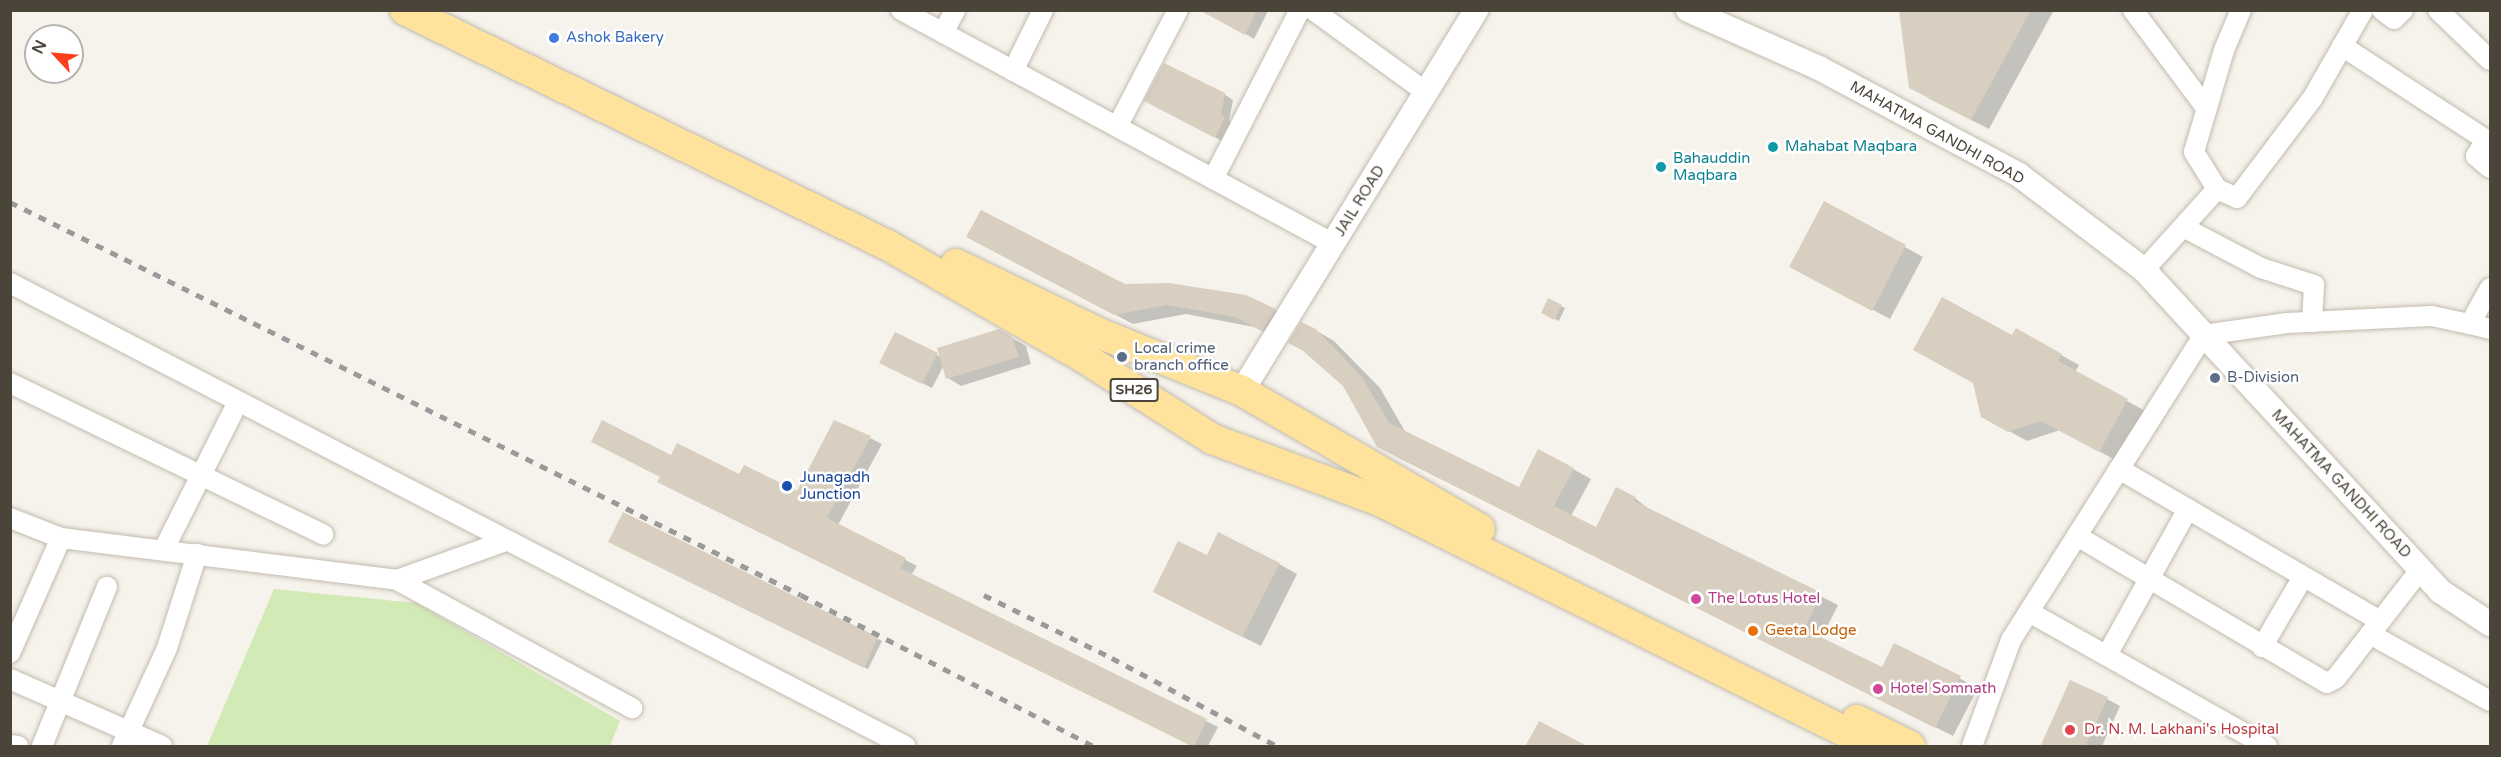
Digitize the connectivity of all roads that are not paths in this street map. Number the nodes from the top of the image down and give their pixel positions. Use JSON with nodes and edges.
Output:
{"nodes":[{"id":1,"x":405,"y":10,"type":"edge"},
{"id":2,"x":446,"y":10,"type":"edge"},
{"id":3,"x":901,"y":10,"type":"edge"},
{"id":4,"x":955,"y":10,"type":"edge"},
{"id":5,"x":1044,"y":10,"type":"edge"},
{"id":6,"x":1178,"y":10,"type":"edge"},
{"id":7,"x":1300,"y":10,"type":"edge"},
{"id":8,"x":1313,"y":10,"type":"edge"},
{"id":9,"x":1476,"y":10,"type":"edge"},
{"id":10,"x":1688,"y":10,"type":"edge"},
{"id":11,"x":2133,"y":10,"type":"edge"},
{"id":12,"x":2241,"y":10,"type":"edge"},
{"id":13,"x":2362,"y":10,"type":"edge"},
{"id":14,"x":2382,"y":10,"type":"edge"},
{"id":15,"x":2403,"y":10,"type":"edge"},
{"id":16,"x":2438,"y":10,"type":"edge"},
{"id":17,"x":943,"y":33,"type":"junction"},
{"id":18,"x":2342,"y":46,"type":"junction"},
{"id":19,"x":2490,"y":60,"type":"edge"},
{"id":20,"x":1012,"y":71,"type":"junction"},
{"id":21,"x":1426,"y":92,"type":"junction"},
{"id":22,"x":2206,"y":108,"type":"junction"},
{"id":23,"x":1117,"y":127,"type":"junction"},
{"id":24,"x":2490,"y":168,"type":"edge"},
{"id":25,"x":1213,"y":179,"type":"junction"},
{"id":26,"x":2217,"y":189,"type":"junction"},
{"id":27,"x":2183,"y":227,"type":"junction"},
{"id":28,"x":1334,"y":244,"type":"junction"},
{"id":29,"x":2144,"y":270,"type":"junction"},
{"id":30,"x":10,"y":283,"type":"edge"},
{"id":31,"x":2490,"y":288,"type":"edge"},
{"id":32,"x":2312,"y":322,"type":"junction"},
{"id":33,"x":2470,"y":324,"type":"junction"},
{"id":34,"x":2490,"y":329,"type":"edge"},
{"id":35,"x":2204,"y":335,"type":"junction"},
{"id":36,"x":1197,"y":371,"type":"junction"},
{"id":37,"x":10,"y":383,"type":"edge"},
{"id":38,"x":1242,"y":391,"type":"junction"},
{"id":39,"x":238,"y":402,"type":"junction"},
{"id":40,"x":1176,"y":416,"type":"junction"},
{"id":41,"x":1314,"y":435,"type":"junction"},
{"id":42,"x":2119,"y":469,"type":"junction"},
{"id":43,"x":1296,"y":470,"type":"junction"},
{"id":44,"x":202,"y":473,"type":"junction"},
{"id":45,"x":2188,"y":509,"type":"junction"},
{"id":46,"x":10,"y":518,"type":"edge"},
{"id":47,"x":323,"y":534,"type":"dead end"},
{"id":48,"x":2077,"y":536,"type":"junction"},
{"id":49,"x":60,"y":538,"type":"junction"},
{"id":50,"x":506,"y":541,"type":"junction"},
{"id":51,"x":164,"y":549,"type":"junction"},
{"id":52,"x":197,"y":554,"type":"junction"},
{"id":53,"x":2420,"y":570,"type":"junction"},
{"id":54,"x":2303,"y":577,"type":"junction"},
{"id":55,"x":2148,"y":579,"type":"junction"},
{"id":56,"x":397,"y":580,"type":"junction"},
{"id":57,"x":106,"y":587,"type":"dead end"},
{"id":58,"x":2029,"y":612,"type":"junction"},
{"id":59,"x":2490,"y":624,"type":"edge"},
{"id":60,"x":2375,"y":628,"type":"junction"},
{"id":61,"x":2262,"y":647,"type":"junction"},
{"id":62,"x":10,"y":652,"type":"edge"},
{"id":63,"x":2107,"y":655,"type":"junction"},
{"id":64,"x":10,"y":679,"type":"edge"},
{"id":65,"x":61,"y":701,"type":"junction"},
{"id":66,"x":2490,"y":701,"type":"edge"},
{"id":67,"x":632,"y":708,"type":"dead end"},
{"id":68,"x":125,"y":739,"type":"edge"},
{"id":69,"x":10,"y":745,"type":"edge"},
{"id":70,"x":18,"y":747,"type":"edge"},
{"id":71,"x":42,"y":747,"type":"edge"},
{"id":72,"x":162,"y":747,"type":"edge"},
{"id":73,"x":905,"y":747,"type":"edge"},
{"id":74,"x":1874,"y":747,"type":"edge"},
{"id":75,"x":1910,"y":747,"type":"edge"},
{"id":76,"x":1972,"y":747,"type":"edge"},
{"id":77,"x":2267,"y":747,"type":"edge"}],
"edges":[{"from":1,"to":40,"type":"main road","number":"SH26"},
{"from":2,"to":36,"type":"main road","number":"SH26"},
{"from":3,"to":17,"type":"street"},
{"from":4,"to":17,"type":"street"},
{"from":5,"to":20,"type":"street"},
{"from":6,"to":23,"type":"street"},
{"from":7,"to":25,"type":"street"},
{"from":8,"to":21,"type":"street"},
{"from":9,"to":21,"type":"street","name":"JAIL ROAD"},
{"from":10,"to":29,"type":"street","name":"MAHATMA GANDHI ROAD"},
{"from":11,"to":22,"type":"street"},
{"from":12,"to":22,"type":"street"},
{"from":13,"to":18,"type":"street"},
{"from":14,"to":15,"type":"street"},
{"from":16,"to":19,"type":"street"},
{"from":17,"to":20,"type":"street"},
{"from":18,"to":24,"type":"street"},
{"from":18,"to":26,"type":"street"},
{"from":20,"to":23,"type":"street"},
{"from":21,"to":28,"type":"street","name":"JAIL ROAD"},
{"from":22,"to":26,"type":"street"},
{"from":23,"to":25,"type":"street"},
{"from":25,"to":28,"type":"street"},
{"from":26,"to":27,"type":"street"},
{"from":27,"to":29,"type":"street"},
{"from":27,"to":32,"type":"street"},
{"from":28,"to":38,"type":"street","name":"JAIL ROAD"},
{"from":29,"to":35,"type":"street","name":"MAHATMA GANDHI ROAD"},
{"from":30,"to":39,"type":"street"},
{"from":31,"to":33,"type":"street"},
{"from":32,"to":33,"type":"street"},
{"from":32,"to":35,"type":"street"},
{"from":33,"to":34,"type":"street"},
{"from":35,"to":42,"type":"street"},
{"from":35,"to":53,"type":"street","name":"MAHATMA GANDHI ROAD"},
{"from":36,"to":38,"type":"main road","number":"SH26"},
{"from":36,"to":40,"type":"main road"},
{"from":37,"to":44,"type":"street"},
{"from":38,"to":41,"type":"main road","number":"SH26"},
{"from":39,"to":44,"type":"street"},
{"from":39,"to":50,"type":"street"},
{"from":40,"to":43,"type":"main road","number":"SH26"},
{"from":41,"to":43,"type":"main road"},
{"from":41,"to":75,"type":"main road","number":"SH26"},
{"from":42,"to":45,"type":"street"},
{"from":42,"to":48,"type":"street"},
{"from":43,"to":74,"type":"main road","number":"SH26"},
{"from":44,"to":47,"type":"street"},
{"from":44,"to":51,"type":"street"},
{"from":45,"to":54,"type":"street"},
{"from":45,"to":55,"type":"street"},
{"from":46,"to":49,"type":"street"},
{"from":48,"to":55,"type":"street"},
{"from":48,"to":58,"type":"street"},
{"from":49,"to":51,"type":"street"},
{"from":49,"to":62,"type":"street"},
{"from":50,"to":56,"type":"street"},
{"from":50,"to":73,"type":"street"},
{"from":51,"to":52,"type":"street"},
{"from":52,"to":56,"type":"street"},
{"from":52,"to":68,"type":"street"},
{"from":53,"to":59,"type":"street","name":"MAHATMA GANDHI ROAD"},
{"from":53,"to":60,"type":"street"},
{"from":54,"to":60,"type":"street"},
{"from":54,"to":61,"type":"street"},
{"from":55,"to":61,"type":"street"},
{"from":55,"to":63,"type":"street"},
{"from":56,"to":67,"type":"street"},
{"from":57,"to":65,"type":"street"},
{"from":58,"to":63,"type":"street"},
{"from":58,"to":76,"type":"street"},
{"from":60,"to":61,"type":"street"},
{"from":60,"to":66,"type":"street"},
{"from":63,"to":77,"type":"street"},
{"from":64,"to":65,"type":"street"},
{"from":65,"to":68,"type":"street"},
{"from":65,"to":71,"type":"street"},
{"from":68,"to":72,"type":"street"},
{"from":69,"to":70,"type":"street"}]}
